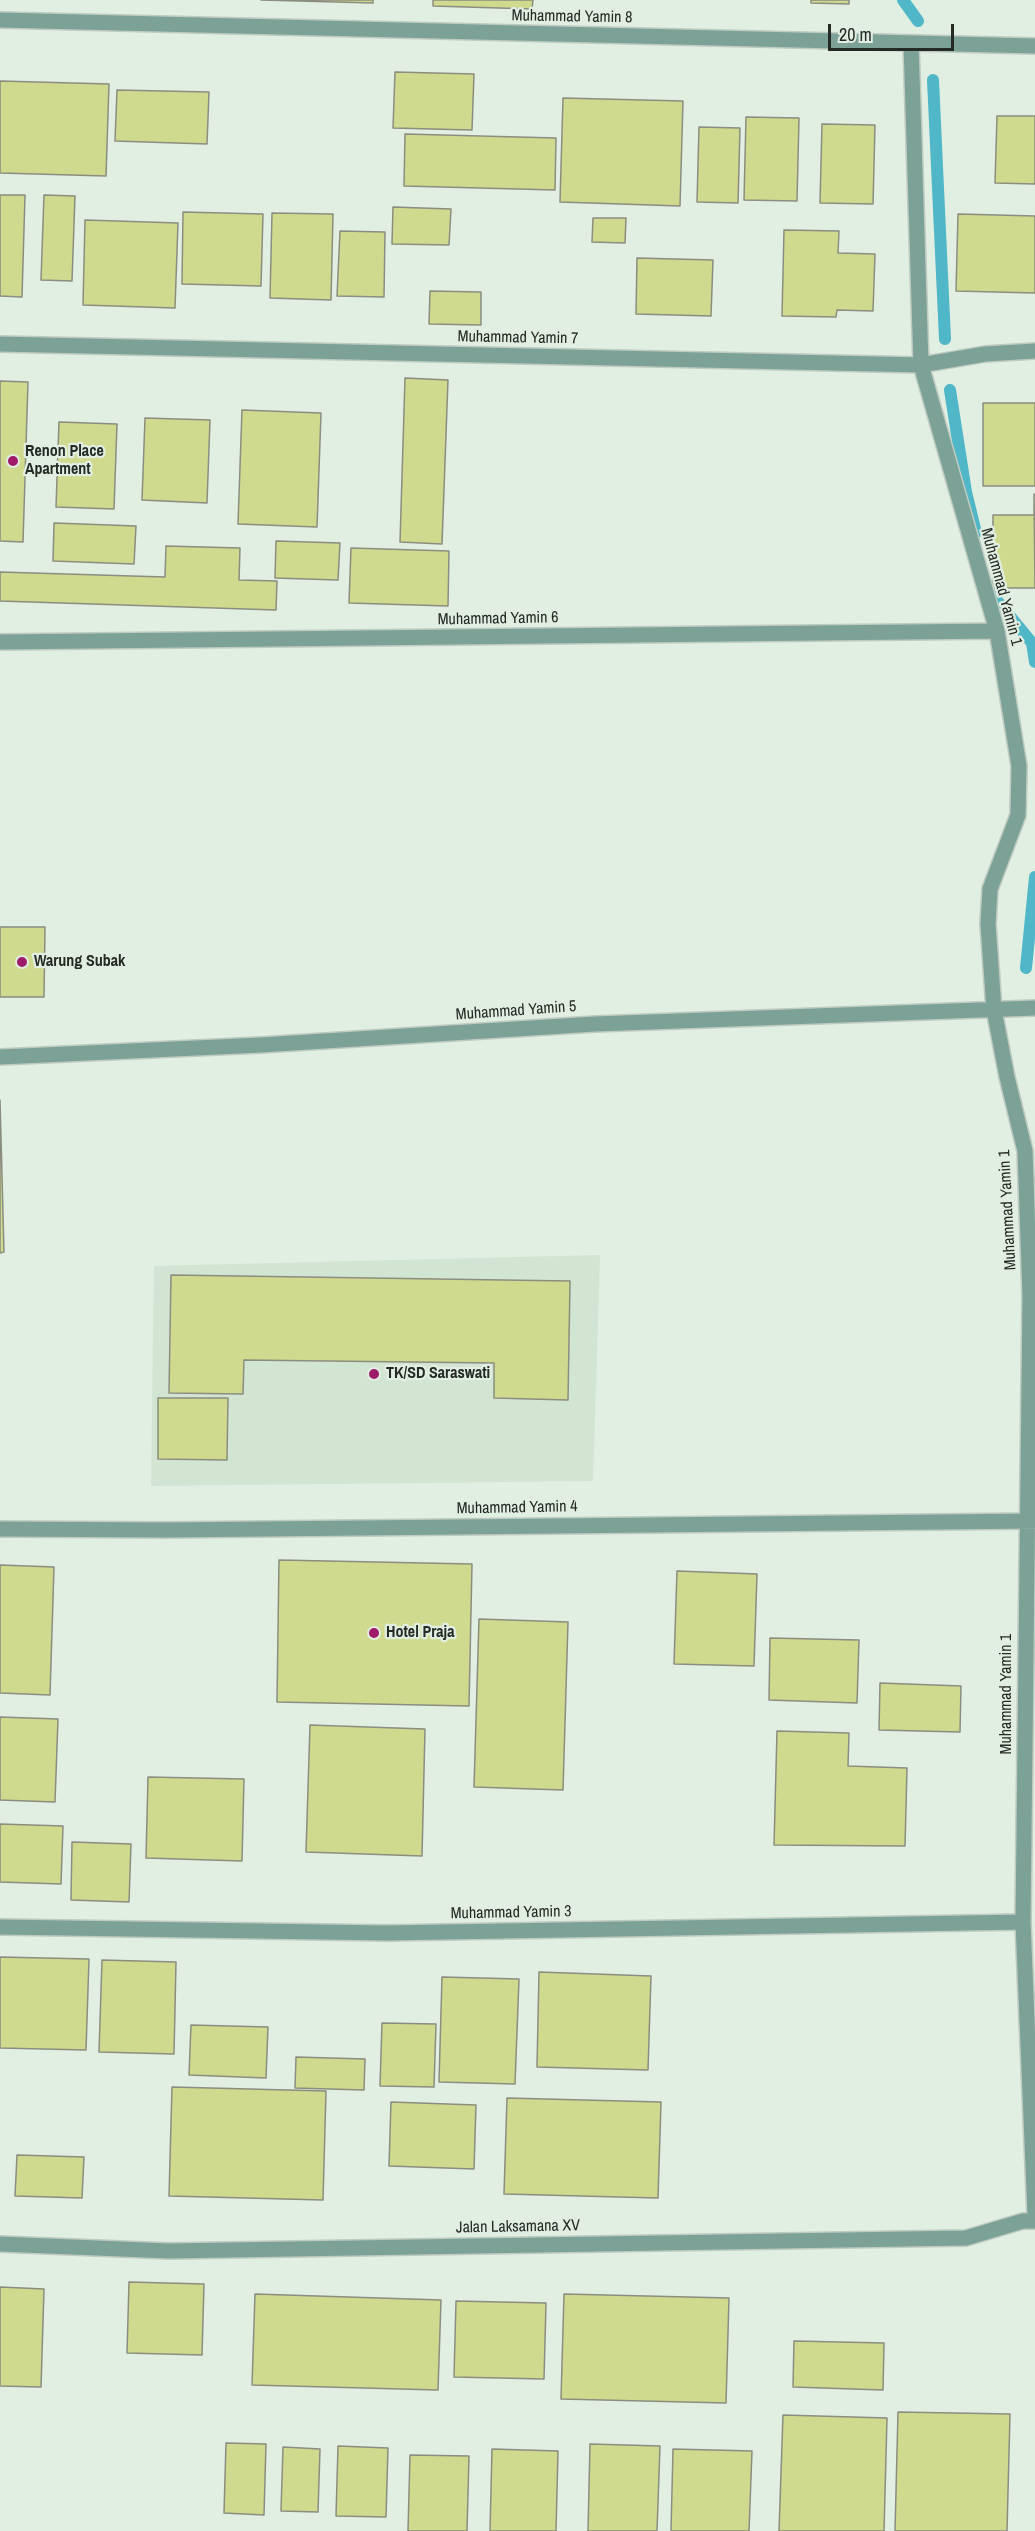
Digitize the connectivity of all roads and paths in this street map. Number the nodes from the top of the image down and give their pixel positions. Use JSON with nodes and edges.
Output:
{"nodes":[{"id":1,"x":0,"y":20,"type":"edge"},
{"id":2,"x":911,"y":43,"type":"junction"},
{"id":3,"x":1035,"y":46,"type":"edge"},
{"id":4,"x":0,"y":344,"type":"edge"},
{"id":5,"x":1035,"y":351,"type":"edge"},
{"id":6,"x":921,"y":365,"type":"junction"},
{"id":7,"x":996,"y":631,"type":"junction"},
{"id":8,"x":0,"y":642,"type":"edge"},
{"id":9,"x":1035,"y":1008,"type":"edge"},
{"id":10,"x":994,"y":1010,"type":"junction"},
{"id":11,"x":0,"y":1058,"type":"edge"},
{"id":12,"x":1031,"y":1521,"type":"edge"},
{"id":13,"x":0,"y":1529,"type":"edge"},
{"id":14,"x":1023,"y":1922,"type":"junction"},
{"id":15,"x":0,"y":1927,"type":"edge"},
{"id":16,"x":1035,"y":2215,"type":"edge"},
{"id":17,"x":1035,"y":2221,"type":"edge"},
{"id":18,"x":0,"y":2244,"type":"edge"}],
"edges":[{"from":1,"to":2,"type":"street","name":"Muhammad Yamin 8"},
{"from":2,"to":3,"type":"street","name":"Muhammad Yamin 8"},
{"from":2,"to":6,"type":"street","name":"Muhammad Yamin 1"},
{"from":4,"to":6,"type":"street","name":"Muhammad Yamin 7"},
{"from":5,"to":6,"type":"street","name":"Muhammad Yamin 7"},
{"from":6,"to":7,"type":"street","name":"Muhammad Yamin 1"},
{"from":7,"to":8,"type":"street","name":"Muhammad Yamin 6"},
{"from":7,"to":10,"type":"street","name":"Muhammad Yamin 1"},
{"from":9,"to":10,"type":"street","name":"Muhammad Yamin 5"},
{"from":10,"to":11,"type":"street","name":"Muhammad Yamin 5"},
{"from":10,"to":12,"type":"street","name":"Muhammad Yamin 1"},
{"from":12,"to":13,"type":"street","name":"Muhammad Yamin 4"},
{"from":12,"to":14,"type":"street","name":"Muhammad Yamin 1"},
{"from":14,"to":15,"type":"street","name":"Muhammad Yamin 3"},
{"from":14,"to":16,"type":"street","name":"Muhammad Yamin 1"},
{"from":17,"to":18,"type":"street","name":"Jalan Laksamana XV"}]}
